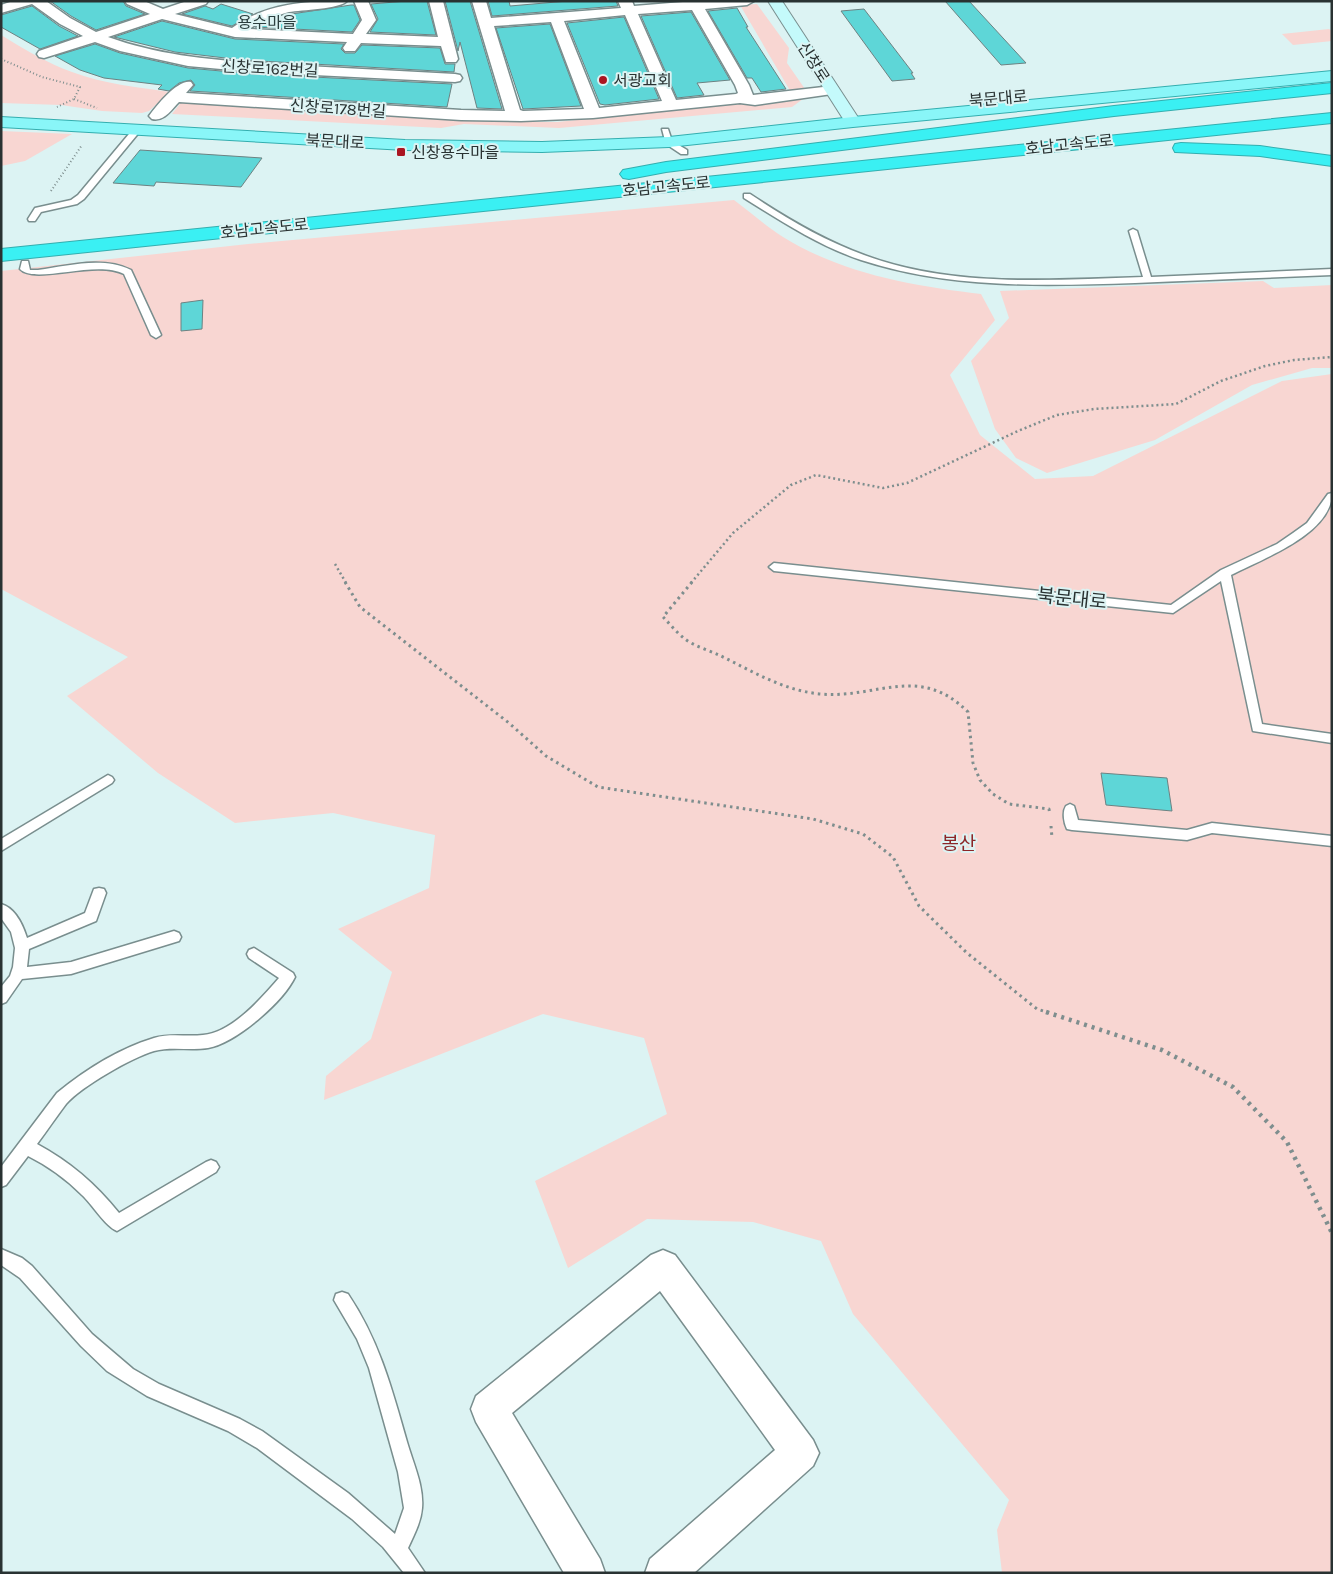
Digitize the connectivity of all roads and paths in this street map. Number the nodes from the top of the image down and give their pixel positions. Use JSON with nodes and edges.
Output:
{"nodes":[{"id":1,"x":28,"y":1,"type":"edge"},
{"id":2,"x":37,"y":1,"type":"edge"},
{"id":3,"x":132,"y":1,"type":"edge"},
{"id":4,"x":202,"y":1,"type":"edge"},
{"id":5,"x":340,"y":1,"type":"edge"},
{"id":6,"x":361,"y":1,"type":"edge"},
{"id":7,"x":436,"y":1,"type":"edge"},
{"id":8,"x":479,"y":1,"type":"edge"},
{"id":9,"x":747,"y":1,"type":"edge"},
{"id":10,"x":775,"y":1,"type":"edge"},
{"id":11,"x":255,"y":4,"type":"dead end"},
{"id":12,"x":627,"y":6,"type":"edge"},
{"id":13,"x":696,"y":6,"type":"junction"},
{"id":14,"x":1,"y":9,"type":"edge"},
{"id":15,"x":275,"y":12,"type":"junction"},
{"id":16,"x":161,"y":14,"type":"junction"},
{"id":17,"x":556,"y":17,"type":"junction"},
{"id":18,"x":486,"y":23,"type":"junction"},
{"id":19,"x":235,"y":32,"type":"junction"},
{"id":20,"x":94,"y":37,"type":"junction"},
{"id":21,"x":358,"y":37,"type":"junction"},
{"id":22,"x":447,"y":42,"type":"junction"},
{"id":23,"x":44,"y":54,"type":"dead end"},
{"id":24,"x":1,"y":59,"type":"edge"},
{"id":25,"x":206,"y":64,"type":"junction"},
{"id":26,"x":1332,"y":66,"type":"edge"},
{"id":27,"x":334,"y":72,"type":"junction"},
{"id":28,"x":1332,"y":76,"type":"edge"},
{"id":29,"x":458,"y":88,"type":"junction"},
{"id":30,"x":1332,"y":88,"type":"edge"},
{"id":31,"x":832,"y":90,"type":"junction"},
{"id":32,"x":173,"y":97,"type":"junction"},
{"id":33,"x":740,"y":98,"type":"junction"},
{"id":34,"x":74,"y":99,"type":"junction"},
{"id":35,"x":671,"y":105,"type":"junction"},
{"id":36,"x":312,"y":106,"type":"junction"},
{"id":37,"x":1332,"y":107,"type":"edge"},
{"id":38,"x":52,"y":108,"type":"dead end"},
{"id":39,"x":102,"y":111,"type":"dead end"},
{"id":40,"x":593,"y":113,"type":"junction"},
{"id":41,"x":1,"y":114,"type":"edge"},
{"id":42,"x":466,"y":115,"type":"junction"},
{"id":43,"x":514,"y":115,"type":"junction"},
{"id":44,"x":157,"y":116,"type":"dead end"},
{"id":45,"x":849,"y":117,"type":"junction"},
{"id":46,"x":1332,"y":118,"type":"edge"},
{"id":47,"x":1,"y":122,"type":"edge"},
{"id":48,"x":137,"y":130,"type":"junction"},
{"id":49,"x":667,"y":136,"type":"junction"},
{"id":50,"x":85,"y":141,"type":"dead end"},
{"id":51,"x":684,"y":152,"type":"dead end"},
{"id":52,"x":1332,"y":161,"type":"edge"},
{"id":53,"x":751,"y":178,"type":"junction"},
{"id":54,"x":571,"y":184,"type":"junction"},
{"id":55,"x":747,"y":196,"type":"dead end"},
{"id":56,"x":38,"y":210,"type":"junction"},
{"id":57,"x":32,"y":218,"type":"dead end"},
{"id":58,"x":1133,"y":231,"type":"dead end"},
{"id":59,"x":1,"y":244,"type":"edge"},
{"id":60,"x":1,"y":255,"type":"edge"},
{"id":61,"x":25,"y":263,"type":"dead end"},
{"id":62,"x":1332,"y":272,"type":"edge"},
{"id":63,"x":1148,"y":280,"type":"junction"},
{"id":64,"x":156,"y":335,"type":"dead end"},
{"id":65,"x":1332,"y":357,"type":"edge"},
{"id":66,"x":1332,"y":496,"type":"edge"},
{"id":67,"x":335,"y":564,"type":"dead end"},
{"id":68,"x":774,"y":567,"type":"dead end"},
{"id":69,"x":1225,"y":573,"type":"junction"},
{"id":70,"x":1332,"y":739,"type":"edge"},
{"id":71,"x":108,"y":780,"type":"dead end"},
{"id":72,"x":1070,"y":809,"type":"dead end"},
{"id":73,"x":1052,"y":838,"type":"dead end"},
{"id":74,"x":1332,"y":841,"type":"edge"},
{"id":75,"x":1,"y":846,"type":"edge"},
{"id":76,"x":99,"y":892,"type":"dead end"},
{"id":77,"x":1,"y":909,"type":"edge"},
{"id":78,"x":174,"y":936,"type":"dead end"},
{"id":79,"x":22,"y":946,"type":"junction"},
{"id":80,"x":254,"y":954,"type":"dead end"},
{"id":81,"x":18,"y":974,"type":"junction"},
{"id":82,"x":1,"y":998,"type":"edge"},
{"id":83,"x":27,"y":1147,"type":"junction"},
{"id":84,"x":211,"y":1167,"type":"dead end"},
{"id":85,"x":1,"y":1180,"type":"edge"},
{"id":86,"x":1332,"y":1233,"type":"edge"},
{"id":87,"x":1,"y":1257,"type":"edge"},
{"id":88,"x":342,"y":1300,"type":"dead end"},
{"id":89,"x":398,"y":1549,"type":"junction"},
{"id":90,"x":416,"y":1573,"type":"edge"},
{"id":91,"x":586,"y":1573,"type":"edge"},
{"id":92,"x":664,"y":1573,"type":"edge"}],
"edges":[{"from":1,"to":14,"type":"street"},
{"from":2,"to":20,"type":"street","name":"신창로162번길"},
{"from":3,"to":16,"type":"street"},
{"from":4,"to":16,"type":"street"},
{"from":5,"to":15,"type":"street","name":"신창로162번길"},
{"from":6,"to":21,"type":"street","name":"신창로162번길"},
{"from":7,"to":22,"type":"street"},
{"from":8,"to":18,"type":"street"},
{"from":9,"to":13,"type":"street"},
{"from":10,"to":31,"type":"main road","name":"신창로"},
{"from":11,"to":15,"type":"street"},
{"from":12,"to":13,"type":"street"},
{"from":12,"to":17,"type":"street"},
{"from":12,"to":35,"type":"street"},
{"from":13,"to":33,"type":"street"},
{"from":15,"to":19,"type":"street","name":"신창로162번길"},
{"from":16,"to":19,"type":"street"},
{"from":16,"to":20,"type":"street"},
{"from":17,"to":18,"type":"street"},
{"from":17,"to":40,"type":"street"},
{"from":18,"to":43,"type":"street"},
{"from":19,"to":21,"type":"street"},
{"from":19,"to":25,"type":"street","name":"신창로162번길"},
{"from":20,"to":23,"type":"street"},
{"from":20,"to":25,"type":"street","name":"신창로162번길"},
{"from":21,"to":22,"type":"street"},
{"from":21,"to":27,"type":"street","name":"신창로162번길"},
{"from":22,"to":29,"type":"street"},
{"from":24,"to":34,"type":"path"},
{"from":25,"to":27,"type":"street","name":"신창로162번길"},
{"from":25,"to":32,"type":"street","name":"신창로162번길"},
{"from":26,"to":45,"type":"main road","name":"북문대로"},
{"from":27,"to":29,"type":"street","name":"신창로162번길"},
{"from":27,"to":36,"type":"street","name":"신창로162번길"},
{"from":28,"to":45,"type":"main road","name":"북문대로"},
{"from":29,"to":42,"type":"street"},
{"from":30,"to":54,"type":"highway"},
{"from":31,"to":33,"type":"street","name":"신창로178번길"},
{"from":31,"to":45,"type":"main road","name":"신창로"},
{"from":32,"to":36,"type":"street","name":"신창로178번길"},
{"from":32,"to":44,"type":"street","name":"신창로162번길"},
{"from":33,"to":35,"type":"street","name":"신창로178번길"},
{"from":34,"to":38,"type":"path"},
{"from":34,"to":39,"type":"path"},
{"from":35,"to":40,"type":"street","name":"신창로178번길"},
{"from":36,"to":42,"type":"street","name":"신창로178번길"},
{"from":37,"to":54,"type":"highway","name":"호남고속도로"},
{"from":40,"to":43,"type":"street","name":"신창로178번길"},
{"from":41,"to":49,"type":"main road","name":"북문대로"},
{"from":42,"to":43,"type":"street","name":"신창로178번길"},
{"from":45,"to":49,"type":"main road","name":"북문대로"},
{"from":46,"to":53,"type":"highway","name":"호남고속도로"},
{"from":47,"to":48,"type":"main road","name":"북문대로"},
{"from":48,"to":49,"type":"main road","name":"북문대로"},
{"from":48,"to":56,"type":"lane"},
{"from":49,"to":51,"type":"lane"},
{"from":50,"to":56,"type":"path"},
{"from":52,"to":53,"type":"highway"},
{"from":53,"to":60,"type":"highway","name":"호남고속도로"},
{"from":54,"to":59,"type":"highway","name":"호남고속도로"},
{"from":55,"to":63,"type":"lane"},
{"from":56,"to":57,"type":"lane"},
{"from":58,"to":63,"type":"lane"},
{"from":61,"to":64,"type":"lane"},
{"from":62,"to":63,"type":"lane"},
{"from":65,"to":73,"type":"path"},
{"from":66,"to":69,"type":"lane","name":"북문대로"},
{"from":67,"to":86,"type":"path"},
{"from":68,"to":69,"type":"lane","name":"북문대로"},
{"from":69,"to":70,"type":"lane"},
{"from":71,"to":75,"type":"lane"},
{"from":72,"to":74,"type":"lane"},
{"from":76,"to":79,"type":"lane"},
{"from":77,"to":79,"type":"lane"},
{"from":78,"to":81,"type":"lane"},
{"from":79,"to":81,"type":"lane"},
{"from":80,"to":83,"type":"lane"},
{"from":81,"to":82,"type":"lane"},
{"from":83,"to":84,"type":"lane"},
{"from":83,"to":85,"type":"lane"},
{"from":87,"to":89,"type":"lane"},
{"from":88,"to":89,"type":"lane"},
{"from":89,"to":90,"type":"lane"},
{"from":91,"to":92,"type":"street"}]}
